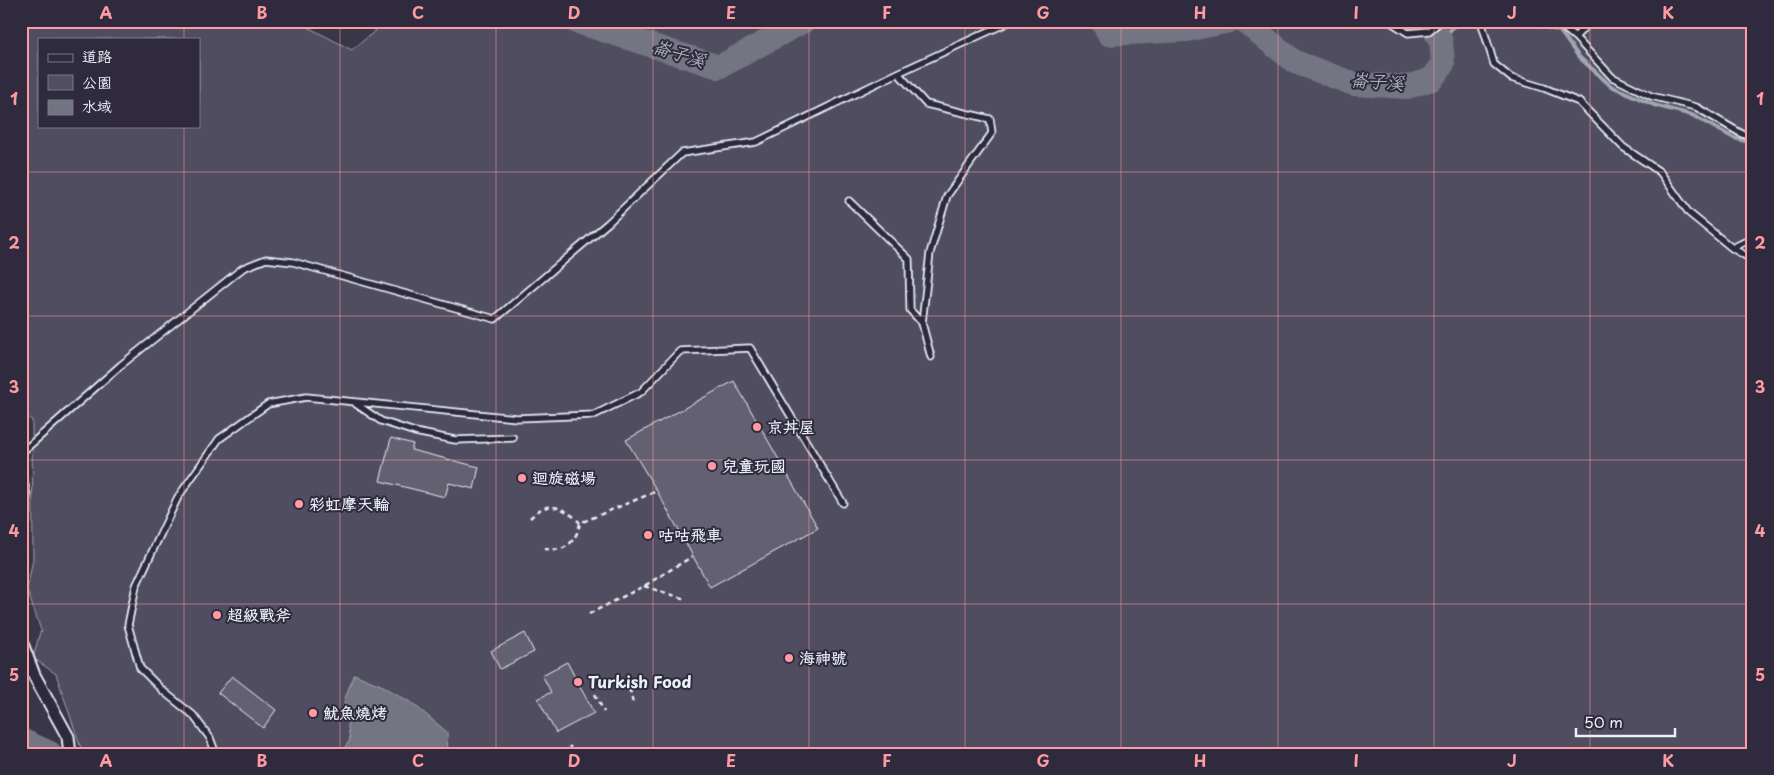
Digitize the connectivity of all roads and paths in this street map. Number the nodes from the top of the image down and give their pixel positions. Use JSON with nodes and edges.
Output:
{"nodes":[{"id":1,"x":1011,"y":21,"type":"edge"},
{"id":2,"x":1389,"y":21,"type":"edge"},
{"id":3,"x":1441,"y":21,"type":"edge"},
{"id":4,"x":1481,"y":21,"type":"edge"},
{"id":5,"x":1552,"y":21,"type":"edge"},
{"id":6,"x":1591,"y":21,"type":"edge"},
{"id":7,"x":1575,"y":37,"type":"junction"},
{"id":8,"x":898,"y":73,"type":"junction"},
{"id":9,"x":1753,"y":136,"type":"edge"},
{"id":10,"x":849,"y":201,"type":"dead end"},
{"id":11,"x":1753,"y":238,"type":"edge"},
{"id":12,"x":1732,"y":248,"type":"junction"},
{"id":13,"x":1753,"y":260,"type":"edge"},
{"id":14,"x":922,"y":323,"type":"junction"},
{"id":15,"x":931,"y":357,"type":"dead end"},
{"id":16,"x":354,"y":402,"type":"junction"},
{"id":17,"x":513,"y":438,"type":"dead end"},
{"id":18,"x":21,"y":453,"type":"edge"},
{"id":19,"x":21,"y":481,"type":"edge"},
{"id":20,"x":657,"y":491,"type":"dead end"},
{"id":21,"x":842,"y":503,"type":"dead end"},
{"id":22,"x":21,"y":514,"type":"edge"},
{"id":23,"x":530,"y":518,"type":"dead end"},
{"id":24,"x":580,"y":523,"type":"junction"},
{"id":25,"x":544,"y":549,"type":"dead end"},
{"id":26,"x":693,"y":556,"type":"dead end"},
{"id":27,"x":644,"y":586,"type":"junction"},
{"id":28,"x":685,"y":599,"type":"dead end"},
{"id":29,"x":589,"y":614,"type":"dead end"},
{"id":30,"x":21,"y":641,"type":"edge"},
{"id":31,"x":624,"y":681,"type":"dead end"},
{"id":32,"x":595,"y":694,"type":"dead end"},
{"id":33,"x":633,"y":705,"type":"dead end"},
{"id":34,"x":604,"y":712,"type":"dead end"},
{"id":35,"x":571,"y":746,"type":"dead end"},
{"id":36,"x":70,"y":754,"type":"edge"},
{"id":37,"x":216,"y":754,"type":"edge"},
{"id":38,"x":562,"y":754,"type":"edge"}],
"edges":[{"from":1,"to":8,"type":"lane"},
{"from":2,"to":3,"type":"lane"},
{"from":4,"to":12,"type":"lane"},
{"from":5,"to":7,"type":"lane"},
{"from":6,"to":7,"type":"lane"},
{"from":7,"to":9,"type":"lane"},
{"from":8,"to":14,"type":"lane"},
{"from":8,"to":18,"type":"lane"},
{"from":10,"to":14,"type":"lane"},
{"from":11,"to":12,"type":"lane"},
{"from":12,"to":13,"type":"lane"},
{"from":14,"to":15,"type":"lane"},
{"from":16,"to":17,"type":"lane"},
{"from":16,"to":21,"type":"lane"},
{"from":16,"to":37,"type":"lane"},
{"from":19,"to":22,"type":"street"},
{"from":20,"to":24,"type":"path"},
{"from":23,"to":24,"type":"path"},
{"from":24,"to":25,"type":"path"},
{"from":26,"to":27,"type":"path"},
{"from":27,"to":28,"type":"path"},
{"from":27,"to":29,"type":"path"},
{"from":30,"to":36,"type":"street"},
{"from":31,"to":33,"type":"path"},
{"from":32,"to":34,"type":"path"},
{"from":35,"to":38,"type":"path"}]}
